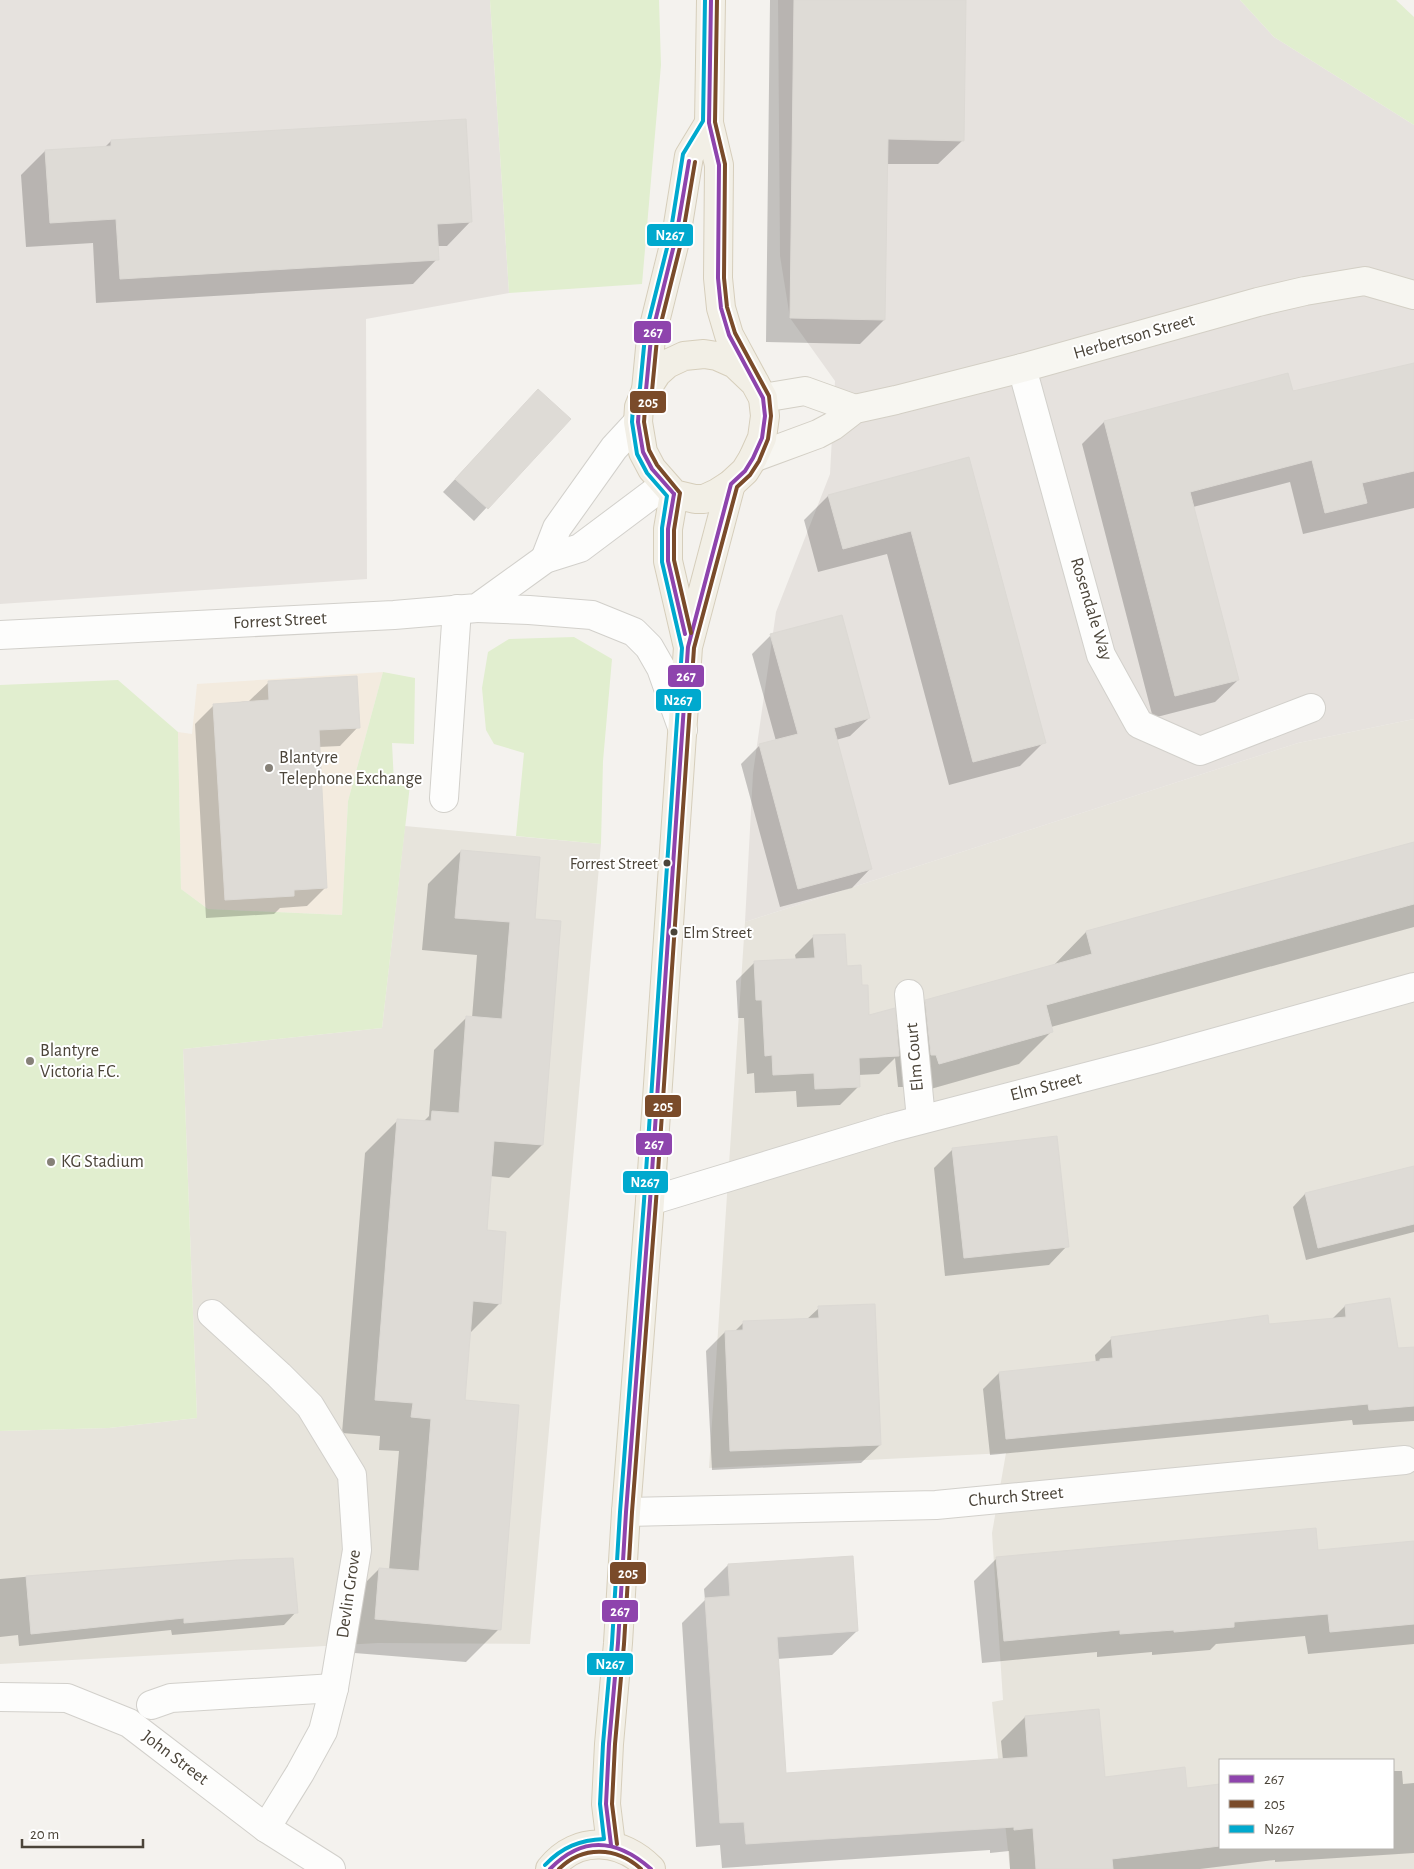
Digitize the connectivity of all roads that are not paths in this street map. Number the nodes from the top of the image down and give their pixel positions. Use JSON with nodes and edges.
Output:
{"nodes":[{"id":1,"x":711,"y":0,"type":"edge"},
{"id":2,"x":709,"y":124,"type":"junction"},
{"id":3,"x":1414,"y":295,"type":"edge"},
{"id":4,"x":1022,"y":368,"type":"junction"},
{"id":5,"x":646,"y":390,"type":"junction"},
{"id":6,"x":759,"y":391,"type":"junction"},
{"id":7,"x":854,"y":409,"type":"junction"},
{"id":8,"x":638,"y":422,"type":"junction"},
{"id":9,"x":753,"y":458,"type":"junction"},
{"id":10,"x":731,"y":484,"type":"junction"},
{"id":11,"x":669,"y":489,"type":"junction"},
{"id":12,"x":545,"y":559,"type":"junction"},
{"id":13,"x":467,"y":609,"type":"junction"},
{"id":14,"x":0,"y":634,"type":"edge"},
{"id":15,"x":688,"y":647,"type":"junction"},
{"id":16,"x":1311,"y":708,"type":"dead end"},
{"id":17,"x":683,"y":732,"type":"junction"},
{"id":18,"x":444,"y":798,"type":"dead end"},
{"id":19,"x":1414,"y":987,"type":"edge"},
{"id":20,"x":909,"y":994,"type":"dead end"},
{"id":21,"x":921,"y":1119,"type":"junction"},
{"id":22,"x":650,"y":1201,"type":"junction"},
{"id":23,"x":212,"y":1314,"type":"dead end"},
{"id":24,"x":1405,"y":1460,"type":"dead end"},
{"id":25,"x":626,"y":1512,"type":"junction"},
{"id":26,"x":334,"y":1688,"type":"junction"},
{"id":27,"x":0,"y":1697,"type":"edge"},
{"id":28,"x":151,"y":1705,"type":"dead end"},
{"id":29,"x":266,"y":1828,"type":"junction"},
{"id":30,"x":611,"y":1845,"type":"junction"},
{"id":31,"x":331,"y":1869,"type":"edge"},
{"id":32,"x":550,"y":1869,"type":"edge"},
{"id":33,"x":650,"y":1869,"type":"edge"}],
"edges":[{"from":1,"to":2,"type":"main road"},
{"from":2,"to":5,"type":"main road"},
{"from":2,"to":6,"type":"main road"},
{"from":3,"to":4,"type":"street","name":"Herbertson Street"},
{"from":4,"to":7,"type":"street","name":"Herbertson Street"},
{"from":4,"to":16,"type":"street","name":"Rosendale Way"},
{"from":5,"to":6,"type":"main road"},
{"from":5,"to":8,"type":"main road"},
{"from":6,"to":7,"type":"street"},
{"from":6,"to":9,"type":"main road"},
{"from":7,"to":9,"type":"street","name":"Herbertson Street"},
{"from":8,"to":11,"type":"main road"},
{"from":8,"to":12,"type":"street"},
{"from":9,"to":10,"type":"main road"},
{"from":10,"to":11,"type":"main road"},
{"from":10,"to":15,"type":"main road"},
{"from":11,"to":12,"type":"street"},
{"from":11,"to":15,"type":"main road"},
{"from":12,"to":13,"type":"street"},
{"from":13,"to":14,"type":"street","name":"Forrest Street"},
{"from":13,"to":17,"type":"street","name":"Forrest Street"},
{"from":13,"to":18,"type":"street"},
{"from":15,"to":17,"type":"main road"},
{"from":17,"to":22,"type":"main road"},
{"from":19,"to":21,"type":"street","name":"Elm Street"},
{"from":20,"to":21,"type":"street","name":"Elm Court"},
{"from":21,"to":22,"type":"street","name":"Elm Street"},
{"from":22,"to":25,"type":"main road"},
{"from":23,"to":26,"type":"street","name":"Devlin Grove"},
{"from":24,"to":25,"type":"street","name":"Church Street"},
{"from":25,"to":30,"type":"main road"},
{"from":26,"to":28,"type":"street"},
{"from":26,"to":29,"type":"street","name":"Devlin Grove"},
{"from":27,"to":29,"type":"street","name":"John Street"},
{"from":29,"to":31,"type":"street","name":"John Street"},
{"from":30,"to":32,"type":"main road"},
{"from":30,"to":33,"type":"main road"}]}
